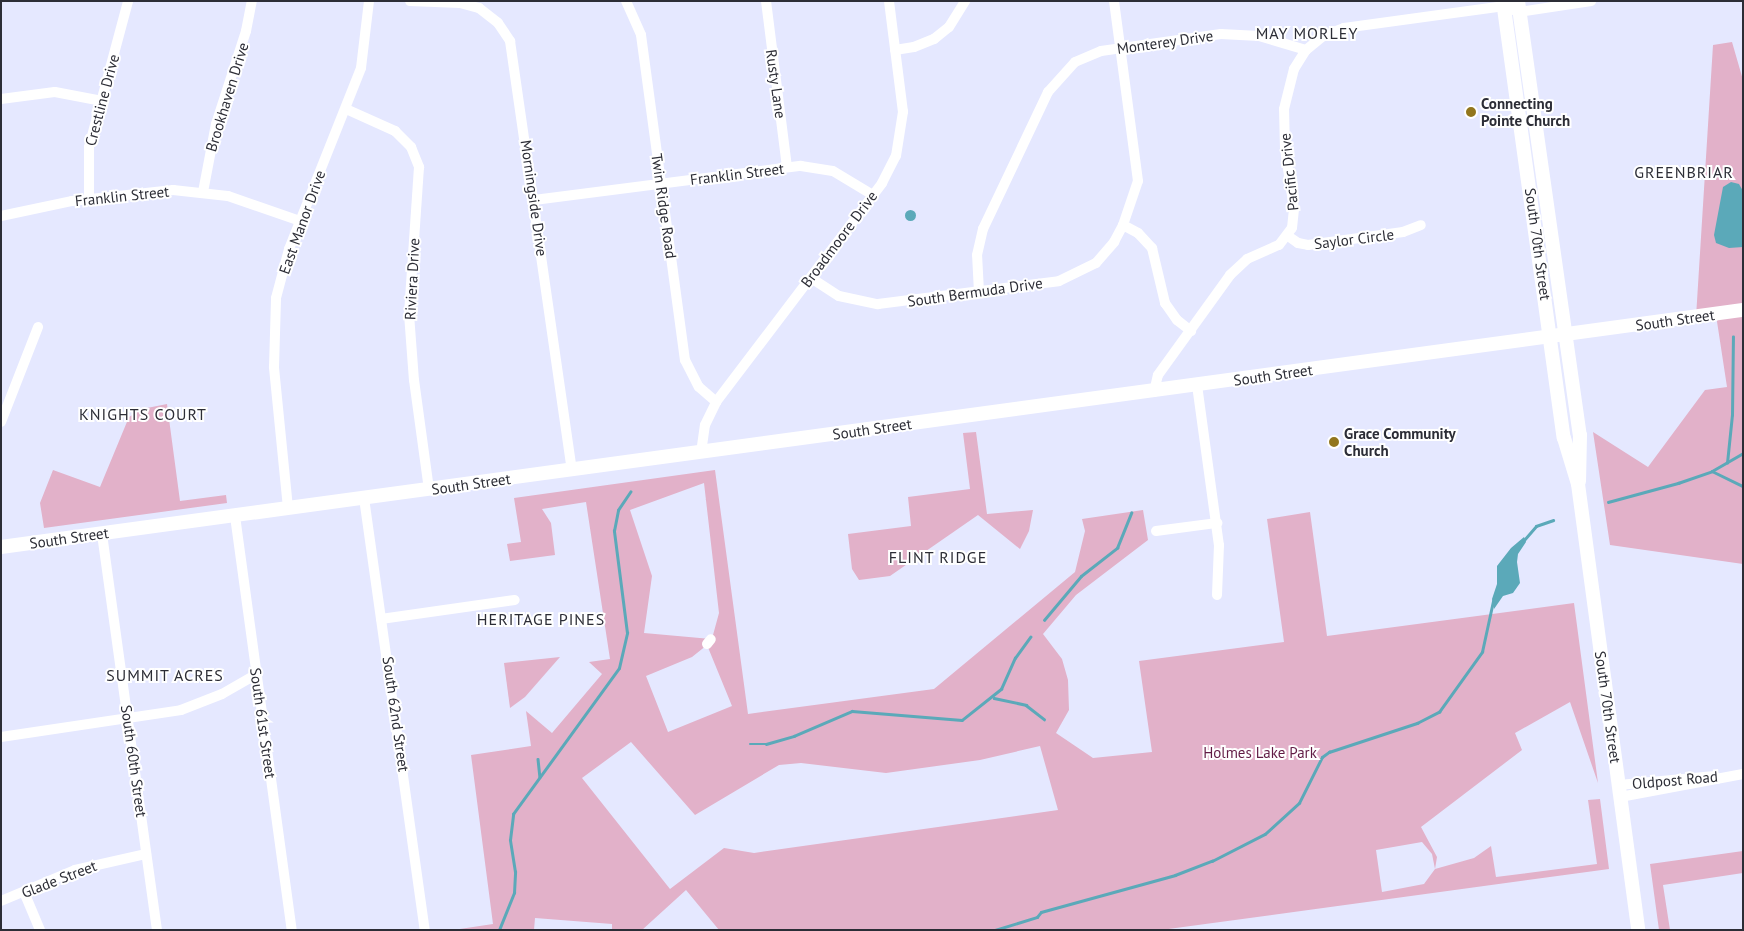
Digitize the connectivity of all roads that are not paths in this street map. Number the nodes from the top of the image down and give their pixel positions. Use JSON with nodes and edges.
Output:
{"nodes":[{"id":1,"x":128,"y":1,"type":"edge"},
{"id":2,"x":252,"y":1,"type":"edge"},
{"id":3,"x":369,"y":1,"type":"edge"},
{"id":4,"x":410,"y":1,"type":"edge"},
{"id":5,"x":626,"y":1,"type":"edge"},
{"id":6,"x":766,"y":1,"type":"edge"},
{"id":7,"x":889,"y":1,"type":"edge"},
{"id":8,"x":965,"y":1,"type":"edge"},
{"id":9,"x":1114,"y":1,"type":"edge"},
{"id":10,"x":1591,"y":1,"type":"edge"},
{"id":11,"x":1511,"y":4,"type":"edge"},
{"id":12,"x":1121,"y":48,"type":"junction"},
{"id":13,"x":895,"y":50,"type":"junction"},
{"id":14,"x":1306,"y":50,"type":"junction"},
{"id":15,"x":1,"y":99,"type":"edge"},
{"id":16,"x":102,"y":101,"type":"junction"},
{"id":17,"x":346,"y":109,"type":"junction"},
{"id":18,"x":787,"y":167,"type":"junction"},
{"id":19,"x":661,"y":184,"type":"junction"},
{"id":20,"x":204,"y":192,"type":"junction"},
{"id":21,"x":873,"y":195,"type":"junction"},
{"id":22,"x":89,"y":199,"type":"junction"},
{"id":23,"x":534,"y":200,"type":"junction"},
{"id":24,"x":1,"y":216,"type":"edge"},
{"id":25,"x":300,"y":221,"type":"junction"},
{"id":26,"x":1123,"y":225,"type":"junction"},
{"id":27,"x":1421,"y":225,"type":"dead end"},
{"id":28,"x":1288,"y":236,"type":"junction"},
{"id":29,"x":811,"y":278,"type":"junction"},
{"id":30,"x":979,"y":292,"type":"junction"},
{"id":31,"x":1743,"y":310,"type":"edge"},
{"id":32,"x":38,"y":327,"type":"dead end"},
{"id":33,"x":1191,"y":330,"type":"junction"},
{"id":34,"x":1567,"y":335,"type":"junction"},
{"id":35,"x":1552,"y":338,"type":"junction"},
{"id":36,"x":1197,"y":385,"type":"junction"},
{"id":37,"x":1154,"y":392,"type":"junction"},
{"id":38,"x":716,"y":402,"type":"junction"},
{"id":39,"x":1,"y":422,"type":"edge"},
{"id":40,"x":701,"y":453,"type":"junction"},
{"id":41,"x":572,"y":470,"type":"junction"},
{"id":42,"x":1578,"y":484,"type":"junction"},
{"id":43,"x":428,"y":489,"type":"junction"},
{"id":44,"x":364,"y":498,"type":"junction"},
{"id":45,"x":288,"y":508,"type":"junction"},
{"id":46,"x":235,"y":516,"type":"junction"},
{"id":47,"x":1217,"y":523,"type":"junction"},
{"id":48,"x":1156,"y":531,"type":"dead end"},
{"id":49,"x":102,"y":534,"type":"junction"},
{"id":50,"x":1,"y":547,"type":"edge"},
{"id":51,"x":1216,"y":595,"type":"dead end"},
{"id":52,"x":515,"y":600,"type":"dead end"},
{"id":53,"x":381,"y":619,"type":"junction"},
{"id":54,"x":257,"y":674,"type":"junction"},
{"id":55,"x":128,"y":720,"type":"junction"},
{"id":56,"x":1,"y":737,"type":"edge"},
{"id":57,"x":1743,"y":774,"type":"edge"},
{"id":58,"x":1619,"y":791,"type":"junction"},
{"id":59,"x":146,"y":854,"type":"junction"},
{"id":60,"x":24,"y":892,"type":"junction"},
{"id":61,"x":1,"y":901,"type":"edge"},
{"id":62,"x":40,"y":930,"type":"edge"},
{"id":63,"x":157,"y":930,"type":"edge"},
{"id":64,"x":292,"y":930,"type":"edge"},
{"id":65,"x":425,"y":930,"type":"edge"},
{"id":66,"x":1638,"y":930,"type":"edge"}],
"edges":[{"from":1,"to":16,"type":"street","name":"Crestline Drive"},
{"from":2,"to":20,"type":"street","name":"Brookhaven Drive"},
{"from":3,"to":17,"type":"street","name":"East Manor Drive"},
{"from":4,"to":23,"type":"street","name":"Morningside Drive"},
{"from":5,"to":19,"type":"street","name":"Twin Ridge Road"},
{"from":6,"to":18,"type":"street","name":"Rusty Lane"},
{"from":7,"to":13,"type":"street","name":"Broadmoore Drive"},
{"from":8,"to":13,"type":"street"},
{"from":9,"to":12,"type":"street","name":"South Bermuda Drive"},
{"from":10,"to":11,"type":"street"},
{"from":11,"to":14,"type":"street"},
{"from":11,"to":34,"type":"main road","name":"South 70th Street"},
{"from":11,"to":35,"type":"main road","name":"South 70th Street"},
{"from":12,"to":14,"type":"street","name":"Monterey Drive"},
{"from":12,"to":26,"type":"street","name":"South Bermuda Drive"},
{"from":12,"to":30,"type":"street","name":"Monterey Drive"},
{"from":13,"to":21,"type":"street","name":"Broadmoore Drive"},
{"from":14,"to":28,"type":"street","name":"Pacific Drive"},
{"from":15,"to":16,"type":"street"},
{"from":16,"to":22,"type":"street","name":"Crestline Drive"},
{"from":17,"to":25,"type":"street","name":"East Manor Drive"},
{"from":17,"to":43,"type":"street","name":"Riviera Drive"},
{"from":18,"to":19,"type":"street","name":"Franklin Street"},
{"from":18,"to":21,"type":"street","name":"Franklin Street"},
{"from":19,"to":23,"type":"street","name":"Franklin Street"},
{"from":19,"to":38,"type":"street","name":"Twin Ridge Road"},
{"from":20,"to":22,"type":"street","name":"Franklin Street"},
{"from":20,"to":25,"type":"street","name":"Franklin Street"},
{"from":21,"to":29,"type":"street","name":"Broadmoore Drive"},
{"from":22,"to":24,"type":"street","name":"Franklin Street"},
{"from":23,"to":41,"type":"street","name":"Morningside Drive"},
{"from":25,"to":45,"type":"street","name":"East Manor Drive"},
{"from":26,"to":30,"type":"street","name":"South Bermuda Drive"},
{"from":26,"to":33,"type":"street"},
{"from":27,"to":28,"type":"street","name":"Saylor Circle"},
{"from":28,"to":33,"type":"street"},
{"from":29,"to":30,"type":"street","name":"South Bermuda Drive"},
{"from":29,"to":38,"type":"street","name":"Broadmoore Drive"},
{"from":31,"to":34,"type":"main road","name":"South Street"},
{"from":32,"to":39,"type":"street"},
{"from":33,"to":37,"type":"street"},
{"from":34,"to":35,"type":"main road","name":"South Street"},
{"from":34,"to":42,"type":"main road","name":"South 70th Street"},
{"from":35,"to":36,"type":"main road","name":"South Street"},
{"from":35,"to":42,"type":"main road","name":"South 70th Street"},
{"from":36,"to":37,"type":"main road","name":"South Street"},
{"from":36,"to":47,"type":"street"},
{"from":37,"to":40,"type":"main road","name":"South Street"},
{"from":38,"to":40,"type":"street","name":"Broadmoore Drive"},
{"from":40,"to":41,"type":"main road","name":"South Street"},
{"from":41,"to":43,"type":"main road","name":"South Street"},
{"from":42,"to":58,"type":"main road","name":"South 70th Street"},
{"from":43,"to":44,"type":"main road","name":"South Street"},
{"from":44,"to":45,"type":"main road","name":"South Street"},
{"from":44,"to":53,"type":"street","name":"South 62nd Street"},
{"from":45,"to":46,"type":"main road","name":"South Street"},
{"from":46,"to":49,"type":"main road","name":"South Street"},
{"from":46,"to":54,"type":"street","name":"South 61st Street"},
{"from":47,"to":48,"type":"street"},
{"from":47,"to":51,"type":"street"},
{"from":49,"to":50,"type":"main road","name":"South Street"},
{"from":49,"to":55,"type":"street","name":"South 60th Street"},
{"from":52,"to":53,"type":"street"},
{"from":53,"to":65,"type":"street","name":"South 62nd Street"},
{"from":54,"to":55,"type":"street"},
{"from":54,"to":64,"type":"street","name":"South 61st Street"},
{"from":55,"to":56,"type":"street"},
{"from":55,"to":59,"type":"street","name":"South 60th Street"},
{"from":57,"to":58,"type":"street","name":"Oldpost Road"},
{"from":58,"to":66,"type":"main road","name":"South 70th Street"},
{"from":59,"to":60,"type":"street","name":"Glade Street"},
{"from":59,"to":63,"type":"street","name":"South 60th Street"},
{"from":60,"to":61,"type":"street","name":"Glade Street"},
{"from":60,"to":62,"type":"street"}]}
